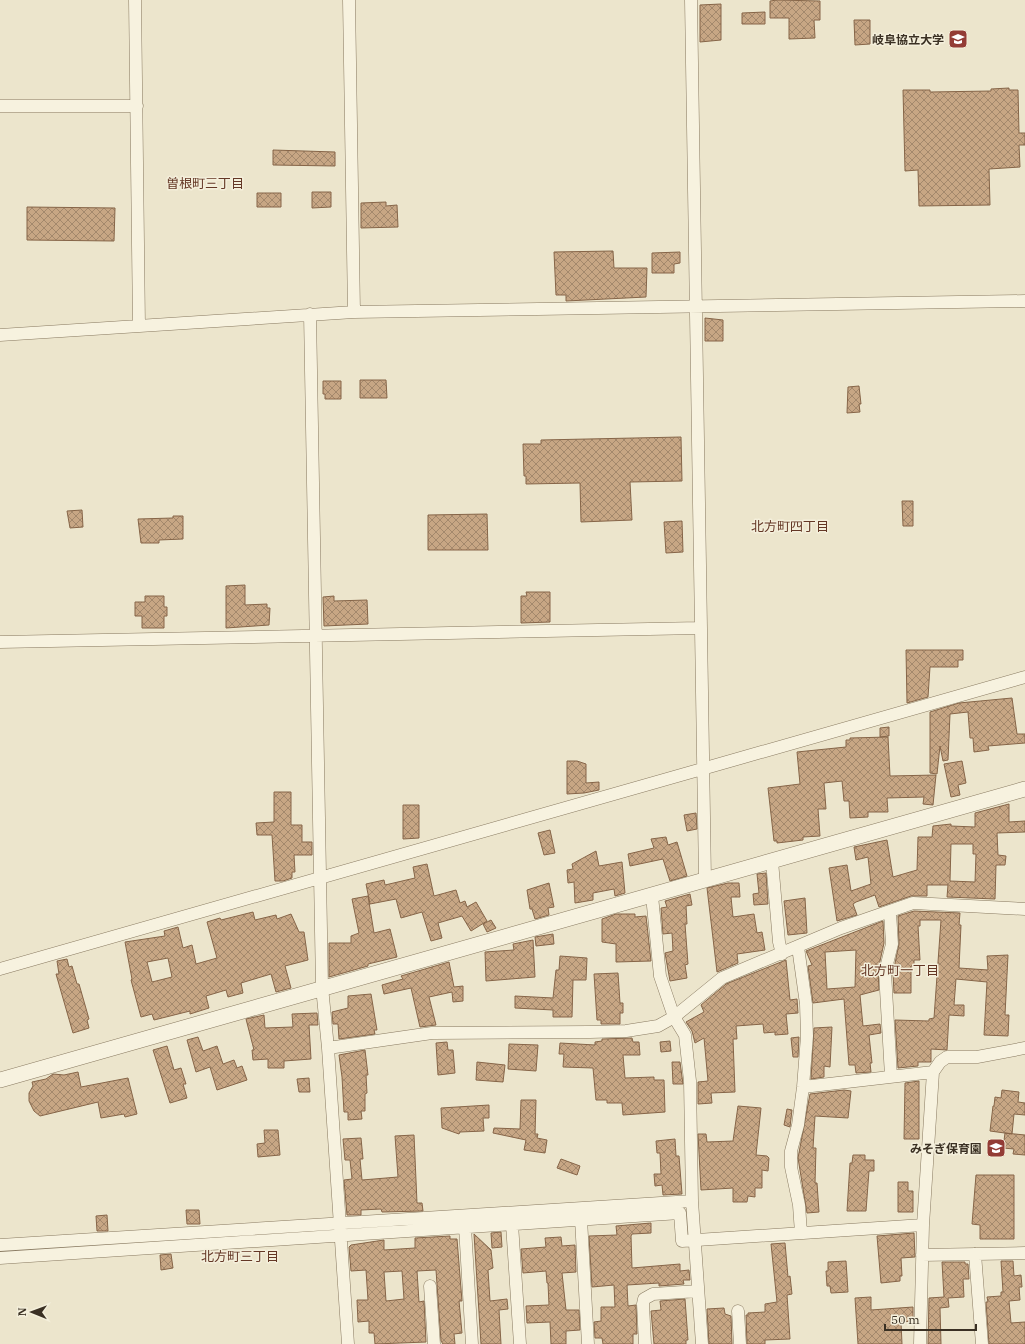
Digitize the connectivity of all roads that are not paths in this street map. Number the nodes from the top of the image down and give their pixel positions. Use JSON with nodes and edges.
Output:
{"nodes":[{"id":1,"x":135,"y":0,"type":"edge"},
{"id":2,"x":349,"y":0,"type":"edge"},
{"id":3,"x":691,"y":0,"type":"edge"},
{"id":4,"x":0,"y":106,"type":"edge"},
{"id":5,"x":137,"y":106,"type":"junction"},
{"id":6,"x":1025,"y":301,"type":"edge"},
{"id":7,"x":696,"y":308,"type":"junction"},
{"id":8,"x":354,"y":312,"type":"junction"},
{"id":9,"x":310,"y":314,"type":"junction"},
{"id":10,"x":138,"y":326,"type":"junction"},
{"id":11,"x":0,"y":335,"type":"edge"},
{"id":12,"x":700,"y":628,"type":"junction"},
{"id":13,"x":317,"y":635,"type":"junction"},
{"id":14,"x":0,"y":642,"type":"edge"},
{"id":15,"x":1025,"y":677,"type":"edge"},
{"id":16,"x":704,"y":769,"type":"junction"},
{"id":17,"x":1025,"y":789,"type":"edge"},
{"id":18,"x":772,"y":861,"type":"junction"},
{"id":19,"x":319,"y":878,"type":"junction"},
{"id":20,"x":705,"y":880,"type":"junction"},
{"id":21,"x":652,"y":896,"type":"junction"},
{"id":22,"x":1025,"y":909,"type":"edge"},
{"id":23,"x":890,"y":912,"type":"junction"},
{"id":24,"x":798,"y":947,"type":"junction"},
{"id":25,"x":782,"y":954,"type":"junction"},
{"id":26,"x":0,"y":969,"type":"edge"},
{"id":27,"x":322,"y":988,"type":"junction"},
{"id":28,"x":674,"y":1017,"type":"junction"},
{"id":29,"x":328,"y":1048,"type":"junction"},
{"id":30,"x":1025,"y":1048,"type":"edge"},
{"id":31,"x":933,"y":1072,"type":"junction"},
{"id":32,"x":891,"y":1076,"type":"junction"},
{"id":33,"x":0,"y":1080,"type":"edge"},
{"id":34,"x":803,"y":1087,"type":"junction"},
{"id":35,"x":692,"y":1200,"type":"junction"},
{"id":36,"x":581,"y":1219,"type":"junction"},
{"id":37,"x":340,"y":1223,"type":"junction"},
{"id":38,"x":512,"y":1224,"type":"junction"},
{"id":39,"x":923,"y":1225,"type":"junction"},
{"id":40,"x":465,"y":1227,"type":"junction"},
{"id":41,"x":801,"y":1233,"type":"junction"},
{"id":42,"x":341,"y":1236,"type":"junction"},
{"id":43,"x":694,"y":1241,"type":"junction"},
{"id":44,"x":0,"y":1245,"type":"edge"},
{"id":45,"x":1025,"y":1253,"type":"edge"},
{"id":46,"x":975,"y":1254,"type":"junction"},
{"id":47,"x":922,"y":1255,"type":"junction"},
{"id":48,"x":0,"y":1258,"type":"edge"},
{"id":49,"x":430,"y":1286,"type":"dead end"},
{"id":50,"x":698,"y":1291,"type":"junction"},
{"id":51,"x":738,"y":1311,"type":"dead end"},
{"id":52,"x":348,"y":1344,"type":"edge"},
{"id":53,"x":434,"y":1344,"type":"edge"},
{"id":54,"x":472,"y":1344,"type":"edge"},
{"id":55,"x":520,"y":1344,"type":"edge"},
{"id":56,"x":588,"y":1344,"type":"edge"},
{"id":57,"x":645,"y":1344,"type":"edge"},
{"id":58,"x":702,"y":1344,"type":"edge"},
{"id":59,"x":740,"y":1344,"type":"edge"},
{"id":60,"x":920,"y":1344,"type":"edge"},
{"id":61,"x":982,"y":1344,"type":"edge"}],
"edges":[{"from":1,"to":5,"type":"street"},
{"from":2,"to":8,"type":"street"},
{"from":3,"to":7,"type":"street"},
{"from":4,"to":5,"type":"street"},
{"from":5,"to":10,"type":"street"},
{"from":6,"to":7,"type":"street"},
{"from":7,"to":8,"type":"street"},
{"from":7,"to":12,"type":"street"},
{"from":8,"to":9,"type":"street"},
{"from":9,"to":10,"type":"street"},
{"from":9,"to":13,"type":"street"},
{"from":10,"to":11,"type":"street"},
{"from":12,"to":13,"type":"street"},
{"from":12,"to":16,"type":"street"},
{"from":13,"to":14,"type":"street"},
{"from":13,"to":19,"type":"street"},
{"from":15,"to":16,"type":"street"},
{"from":16,"to":19,"type":"street"},
{"from":16,"to":20,"type":"street"},
{"from":17,"to":18,"type":"street"},
{"from":18,"to":20,"type":"street"},
{"from":18,"to":25,"type":"street"},
{"from":19,"to":26,"type":"street"},
{"from":19,"to":27,"type":"street"},
{"from":20,"to":21,"type":"street"},
{"from":21,"to":27,"type":"street"},
{"from":21,"to":28,"type":"street"},
{"from":22,"to":23,"type":"street"},
{"from":23,"to":24,"type":"street"},
{"from":23,"to":32,"type":"street"},
{"from":24,"to":25,"type":"street"},
{"from":24,"to":34,"type":"street"},
{"from":25,"to":28,"type":"street"},
{"from":27,"to":29,"type":"street"},
{"from":27,"to":33,"type":"street"},
{"from":28,"to":29,"type":"street"},
{"from":28,"to":35,"type":"street"},
{"from":29,"to":37,"type":"street"},
{"from":30,"to":31,"type":"street"},
{"from":31,"to":32,"type":"street"},
{"from":31,"to":39,"type":"street"},
{"from":32,"to":34,"type":"street"},
{"from":34,"to":41,"type":"street"},
{"from":35,"to":37,"type":"street"},
{"from":35,"to":43,"type":"street"},
{"from":36,"to":38,"type":"street"},
{"from":36,"to":43,"type":"street"},
{"from":36,"to":56,"type":"street"},
{"from":37,"to":42,"type":"street"},
{"from":37,"to":44,"type":"street"},
{"from":38,"to":40,"type":"street"},
{"from":38,"to":55,"type":"street"},
{"from":39,"to":41,"type":"street"},
{"from":39,"to":47,"type":"street"},
{"from":40,"to":42,"type":"street"},
{"from":40,"to":54,"type":"street"},
{"from":41,"to":43,"type":"street"},
{"from":42,"to":48,"type":"street"},
{"from":42,"to":52,"type":"street"},
{"from":43,"to":50,"type":"street"},
{"from":45,"to":46,"type":"street"},
{"from":46,"to":47,"type":"street"},
{"from":46,"to":61,"type":"street"},
{"from":47,"to":60,"type":"street"},
{"from":49,"to":53,"type":"street"},
{"from":50,"to":57,"type":"street"},
{"from":50,"to":58,"type":"street"},
{"from":51,"to":59,"type":"street"}]}
